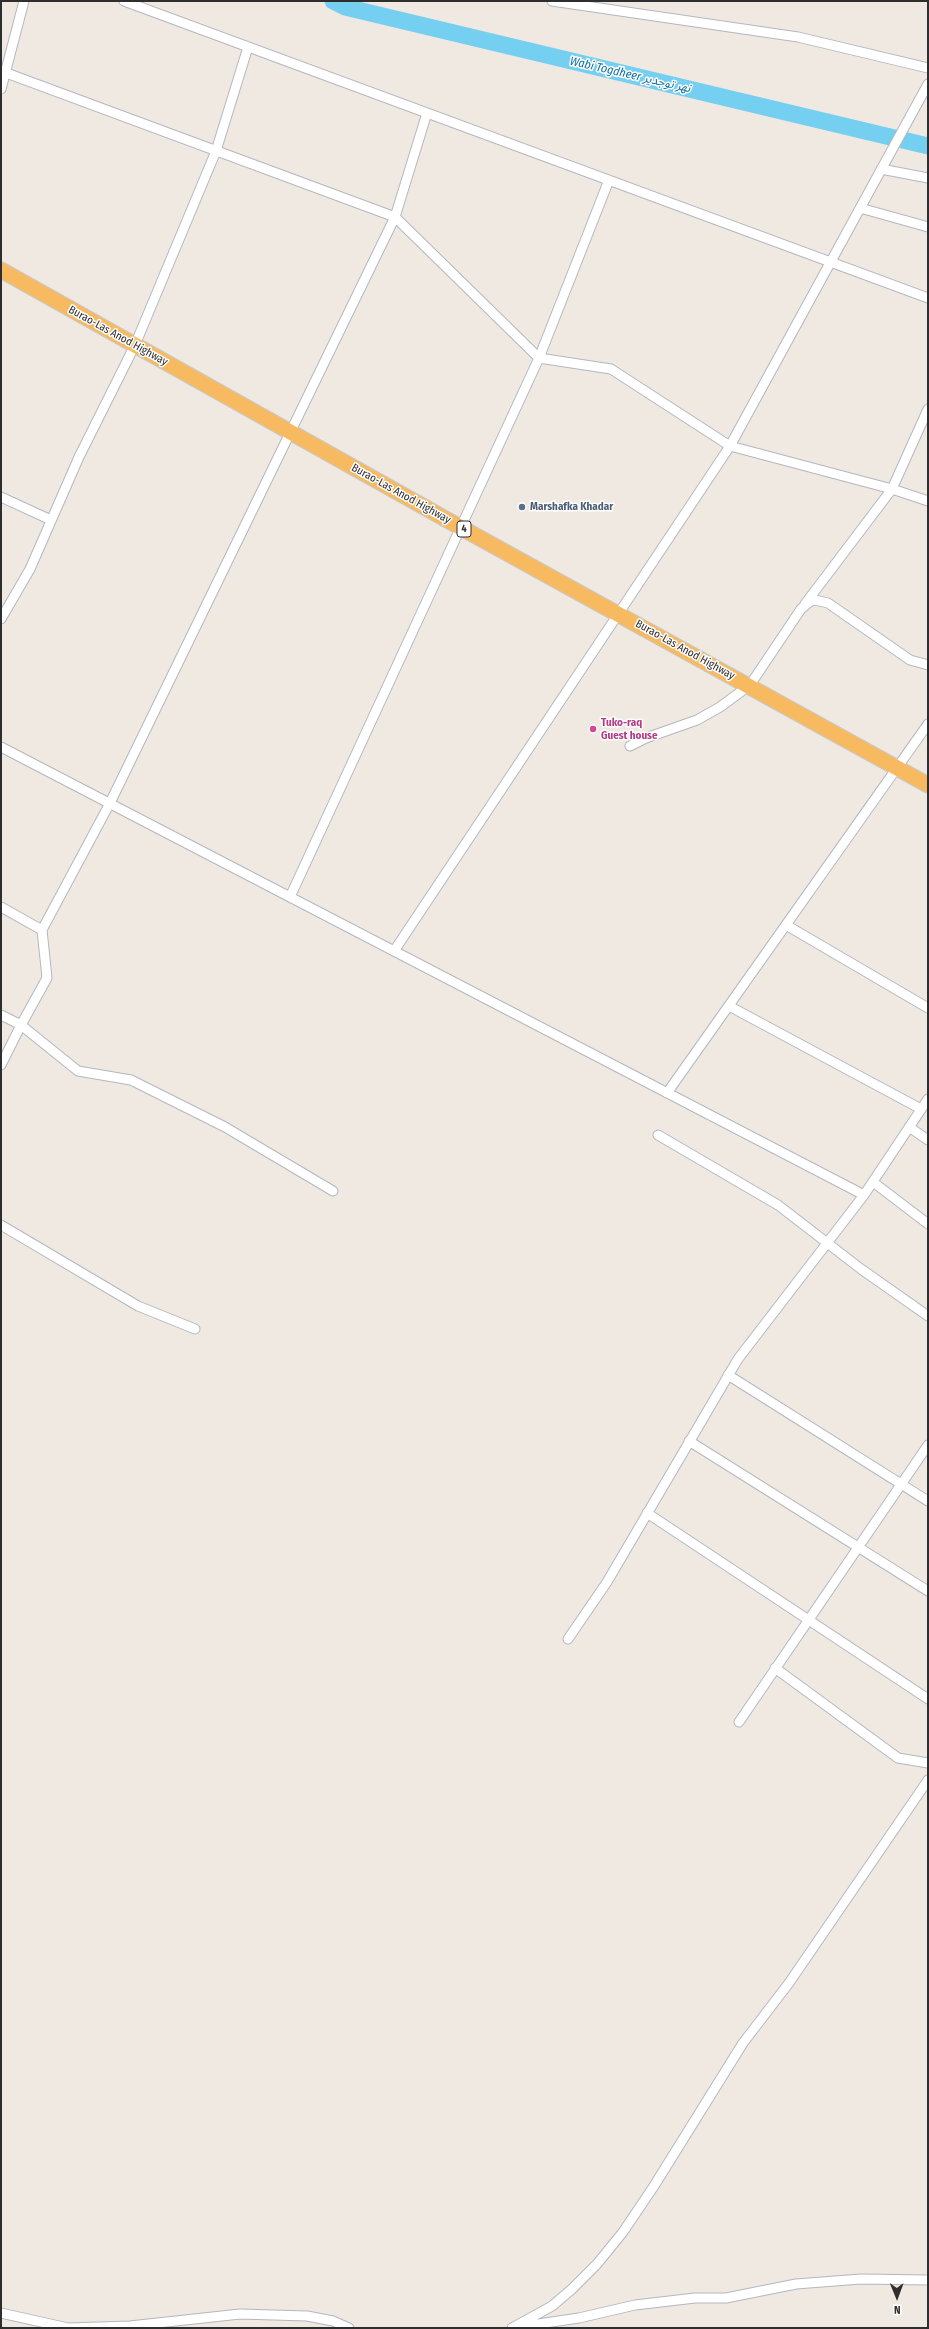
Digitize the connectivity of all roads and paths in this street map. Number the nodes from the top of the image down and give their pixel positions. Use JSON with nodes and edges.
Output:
{"nodes":[{"id":1,"x":24,"y":1,"type":"edge"},
{"id":2,"x":124,"y":1,"type":"edge"},
{"id":3,"x":552,"y":1,"type":"edge"},
{"id":4,"x":248,"y":47,"type":"junction"},
{"id":5,"x":928,"y":68,"type":"edge"},
{"id":6,"x":3,"y":72,"type":"edge"},
{"id":7,"x":928,"y":84,"type":"edge"},
{"id":8,"x":1,"y":89,"type":"edge"},
{"id":9,"x":427,"y":113,"type":"junction"},
{"id":10,"x":216,"y":151,"type":"junction"},
{"id":11,"x":881,"y":169,"type":"junction"},
{"id":12,"x":928,"y":178,"type":"edge"},
{"id":13,"x":609,"y":180,"type":"junction"},
{"id":14,"x":860,"y":208,"type":"junction"},
{"id":15,"x":395,"y":217,"type":"junction"},
{"id":16,"x":928,"y":227,"type":"edge"},
{"id":17,"x":831,"y":262,"type":"junction"},
{"id":18,"x":1,"y":270,"type":"edge"},
{"id":19,"x":928,"y":298,"type":"edge"},
{"id":20,"x":135,"y":345,"type":"junction"},
{"id":21,"x":539,"y":358,"type":"junction"},
{"id":22,"x":928,"y":409,"type":"edge"},
{"id":23,"x":290,"y":432,"type":"junction"},
{"id":24,"x":730,"y":446,"type":"junction"},
{"id":25,"x":892,"y":489,"type":"junction"},
{"id":26,"x":1,"y":497,"type":"edge"},
{"id":27,"x":928,"y":501,"type":"edge"},
{"id":28,"x":51,"y":520,"type":"junction"},
{"id":29,"x":461,"y":527,"type":"junction"},
{"id":30,"x":801,"y":609,"type":"junction"},
{"id":31,"x":618,"y":614,"type":"junction"},
{"id":32,"x":1,"y":619,"type":"edge"},
{"id":33,"x":928,"y":665,"type":"edge"},
{"id":34,"x":750,"y":685,"type":"junction"},
{"id":35,"x":928,"y":724,"type":"edge"},
{"id":36,"x":630,"y":746,"type":"dead end"},
{"id":37,"x":1,"y":747,"type":"edge"},
{"id":38,"x":896,"y":768,"type":"junction"},
{"id":39,"x":928,"y":785,"type":"edge"},
{"id":40,"x":110,"y":803,"type":"junction"},
{"id":41,"x":290,"y":897,"type":"junction"},
{"id":42,"x":1,"y":907,"type":"edge"},
{"id":43,"x":786,"y":925,"type":"junction"},
{"id":44,"x":42,"y":930,"type":"junction"},
{"id":45,"x":394,"y":951,"type":"junction"},
{"id":46,"x":729,"y":1006,"type":"junction"},
{"id":47,"x":928,"y":1008,"type":"edge"},
{"id":48,"x":1,"y":1015,"type":"edge"},
{"id":49,"x":21,"y":1025,"type":"junction"},
{"id":50,"x":1,"y":1065,"type":"edge"},
{"id":51,"x":667,"y":1092,"type":"junction"},
{"id":52,"x":928,"y":1099,"type":"edge"},
{"id":53,"x":921,"y":1110,"type":"junction"},
{"id":54,"x":909,"y":1127,"type":"junction"},
{"id":55,"x":658,"y":1135,"type":"dead end"},
{"id":56,"x":928,"y":1140,"type":"edge"},
{"id":57,"x":873,"y":1182,"type":"junction"},
{"id":58,"x":333,"y":1191,"type":"dead end"},
{"id":59,"x":864,"y":1195,"type":"junction"},
{"id":60,"x":928,"y":1224,"type":"edge"},
{"id":61,"x":1,"y":1225,"type":"edge"},
{"id":62,"x":827,"y":1243,"type":"junction"},
{"id":63,"x":928,"y":1316,"type":"edge"},
{"id":64,"x":195,"y":1328,"type":"dead end"},
{"id":65,"x":728,"y":1375,"type":"junction"},
{"id":66,"x":689,"y":1441,"type":"junction"},
{"id":67,"x":928,"y":1445,"type":"edge"},
{"id":68,"x":902,"y":1483,"type":"junction"},
{"id":69,"x":928,"y":1501,"type":"edge"},
{"id":70,"x":647,"y":1513,"type":"junction"},
{"id":71,"x":858,"y":1547,"type":"junction"},
{"id":72,"x":928,"y":1591,"type":"edge"},
{"id":73,"x":808,"y":1619,"type":"junction"},
{"id":74,"x":568,"y":1639,"type":"dead end"},
{"id":75,"x":775,"y":1668,"type":"junction"},
{"id":76,"x":928,"y":1699,"type":"edge"},
{"id":77,"x":739,"y":1722,"type":"dead end"},
{"id":78,"x":928,"y":1763,"type":"edge"},
{"id":79,"x":928,"y":1780,"type":"edge"},
{"id":80,"x":928,"y":2280,"type":"edge"},
{"id":81,"x":1,"y":2313,"type":"edge"},
{"id":82,"x":68,"y":2328,"type":"edge"},
{"id":83,"x":349,"y":2328,"type":"edge"},
{"id":84,"x":512,"y":2328,"type":"edge"}],
"edges":[{"from":1,"to":6,"type":"street"},
{"from":2,"to":4,"type":"street"},
{"from":3,"to":5,"type":"street"},
{"from":4,"to":9,"type":"street"},
{"from":4,"to":10,"type":"street"},
{"from":6,"to":8,"type":"street"},
{"from":6,"to":10,"type":"street"},
{"from":7,"to":11,"type":"street"},
{"from":9,"to":13,"type":"street"},
{"from":9,"to":15,"type":"street"},
{"from":10,"to":15,"type":"street"},
{"from":10,"to":20,"type":"street"},
{"from":11,"to":12,"type":"street"},
{"from":11,"to":14,"type":"street"},
{"from":13,"to":17,"type":"street"},
{"from":13,"to":21,"type":"street"},
{"from":14,"to":16,"type":"street"},
{"from":14,"to":17,"type":"street"},
{"from":15,"to":21,"type":"street"},
{"from":15,"to":23,"type":"street"},
{"from":17,"to":19,"type":"street"},
{"from":17,"to":24,"type":"street"},
{"from":18,"to":20,"type":"highway","name":"Burao-Las Anod Highway","number":"4"},
{"from":20,"to":23,"type":"highway","name":"Burao-Las Anod Highway","number":"4"},
{"from":20,"to":28,"type":"street"},
{"from":21,"to":24,"type":"street"},
{"from":21,"to":29,"type":"street"},
{"from":22,"to":25,"type":"street"},
{"from":23,"to":29,"type":"highway","name":"Burao-Las Anod Highway","number":"4"},
{"from":23,"to":40,"type":"street"},
{"from":24,"to":25,"type":"street"},
{"from":24,"to":31,"type":"street"},
{"from":25,"to":27,"type":"street"},
{"from":25,"to":30,"type":"street"},
{"from":26,"to":28,"type":"street"},
{"from":28,"to":32,"type":"street"},
{"from":29,"to":31,"type":"highway","name":"Burao-Las Anod Highway","number":"4"},
{"from":29,"to":41,"type":"street"},
{"from":30,"to":33,"type":"street"},
{"from":30,"to":34,"type":"street"},
{"from":31,"to":34,"type":"highway","name":"Burao-Las Anod Highway","number":"4"},
{"from":31,"to":45,"type":"street"},
{"from":34,"to":36,"type":"street"},
{"from":34,"to":38,"type":"highway","name":"Burao-Las Anod Highway","number":"4"},
{"from":35,"to":38,"type":"street"},
{"from":37,"to":40,"type":"street"},
{"from":38,"to":39,"type":"highway","name":"Burao-Las Anod Highway","number":"4"},
{"from":38,"to":43,"type":"street"},
{"from":40,"to":41,"type":"street"},
{"from":40,"to":44,"type":"street"},
{"from":41,"to":45,"type":"street"},
{"from":42,"to":44,"type":"street"},
{"from":43,"to":46,"type":"street"},
{"from":43,"to":47,"type":"street"},
{"from":44,"to":49,"type":"street"},
{"from":45,"to":51,"type":"street"},
{"from":46,"to":51,"type":"street"},
{"from":46,"to":53,"type":"street"},
{"from":48,"to":49,"type":"street"},
{"from":49,"to":50,"type":"street"},
{"from":49,"to":58,"type":"street"},
{"from":51,"to":59,"type":"street"},
{"from":52,"to":53,"type":"street"},
{"from":53,"to":54,"type":"street"},
{"from":54,"to":56,"type":"street"},
{"from":54,"to":57,"type":"street"},
{"from":55,"to":62,"type":"street"},
{"from":57,"to":59,"type":"street"},
{"from":57,"to":60,"type":"street"},
{"from":59,"to":62,"type":"street"},
{"from":61,"to":64,"type":"street"},
{"from":62,"to":63,"type":"street"},
{"from":62,"to":65,"type":"street"},
{"from":65,"to":66,"type":"street"},
{"from":65,"to":68,"type":"street"},
{"from":66,"to":70,"type":"street"},
{"from":66,"to":71,"type":"street"},
{"from":67,"to":68,"type":"street"},
{"from":68,"to":69,"type":"street"},
{"from":68,"to":71,"type":"street"},
{"from":70,"to":73,"type":"street"},
{"from":70,"to":74,"type":"street"},
{"from":71,"to":72,"type":"street"},
{"from":71,"to":73,"type":"street"},
{"from":73,"to":75,"type":"street"},
{"from":73,"to":76,"type":"street"},
{"from":75,"to":77,"type":"street"},
{"from":75,"to":78,"type":"street"},
{"from":79,"to":84,"type":"street"},
{"from":80,"to":84,"type":"street"},
{"from":81,"to":82,"type":"street"},
{"from":82,"to":83,"type":"street"}]}
